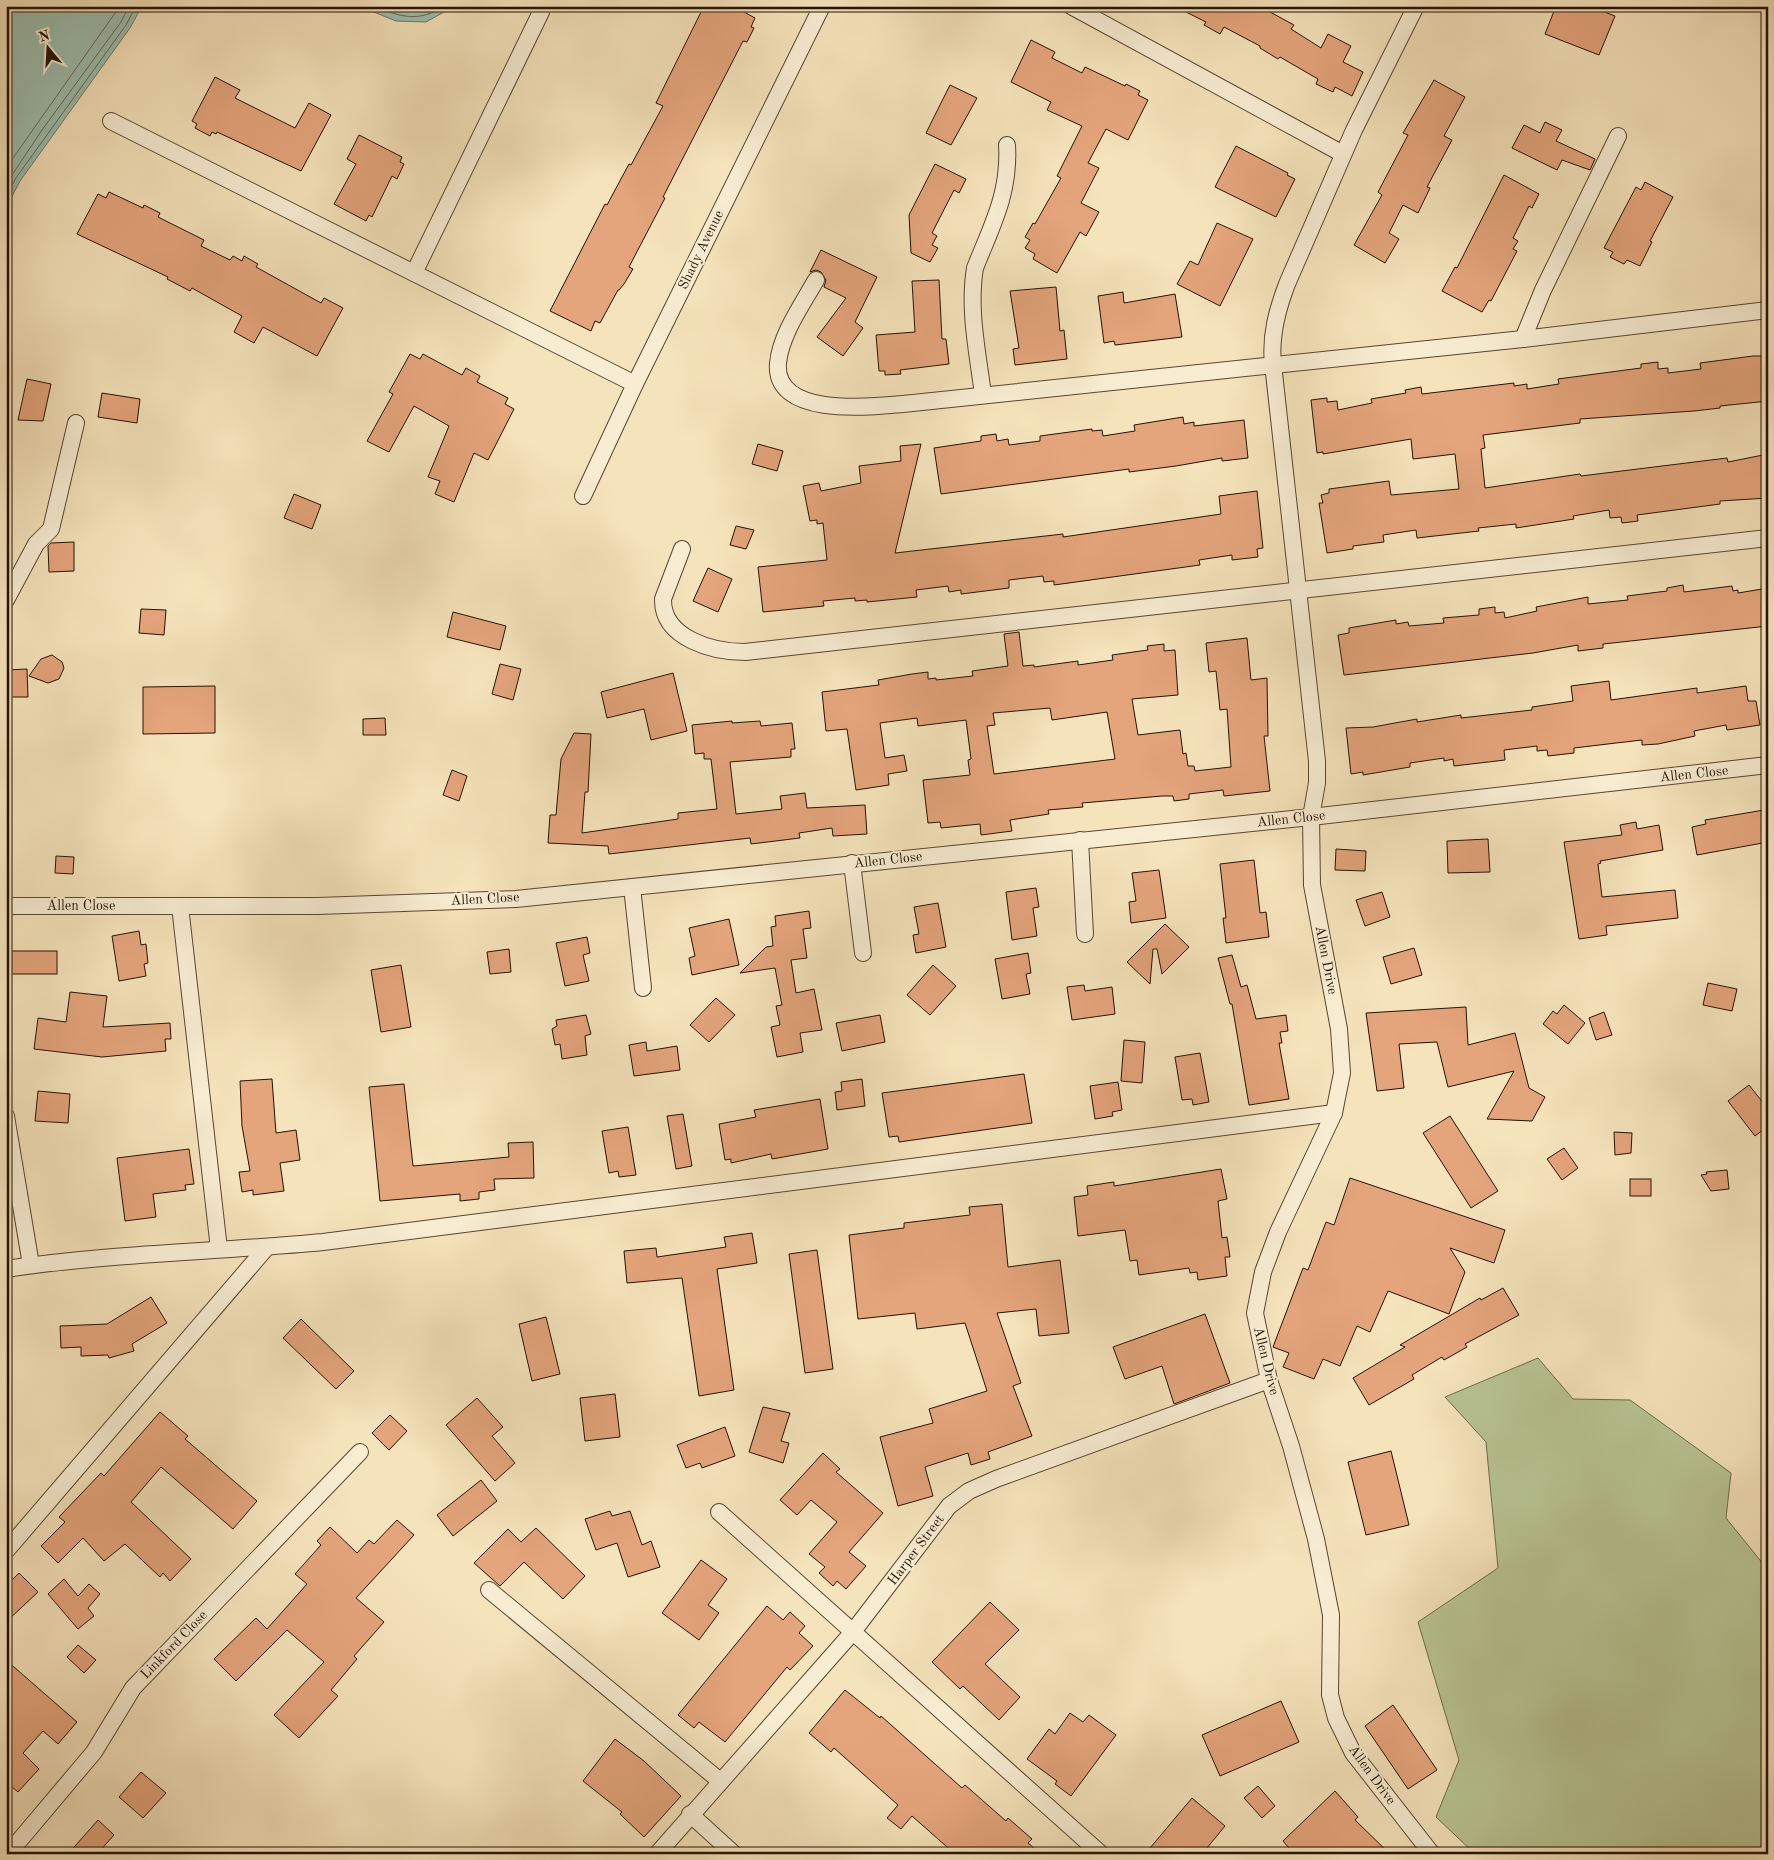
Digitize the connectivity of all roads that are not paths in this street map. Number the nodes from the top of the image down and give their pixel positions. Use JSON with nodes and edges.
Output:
{"nodes":[{"id":1,"x":822,"y":6,"type":"edge"},
{"id":2,"x":1071,"y":6,"type":"edge"},
{"id":3,"x":1416,"y":6,"type":"edge"},
{"id":4,"x":541,"y":12,"type":"dead end"},
{"id":5,"x":111,"y":121,"type":"dead end"},
{"id":6,"x":1618,"y":136,"type":"dead end"},
{"id":7,"x":1007,"y":145,"type":"dead end"},
{"id":8,"x":1343,"y":154,"type":"junction"},
{"id":9,"x":414,"y":273,"type":"junction"},
{"id":10,"x":816,"y":280,"type":"dead end"},
{"id":11,"x":1768,"y":310,"type":"edge"},
{"id":12,"x":1523,"y":339,"type":"junction"},
{"id":13,"x":1272,"y":364,"type":"junction"},
{"id":14,"x":635,"y":384,"type":"junction"},
{"id":15,"x":983,"y":395,"type":"junction"},
{"id":16,"x":76,"y":423,"type":"dead end"},
{"id":17,"x":583,"y":496,"type":"dead end"},
{"id":18,"x":1768,"y":538,"type":"edge"},
{"id":19,"x":682,"y":549,"type":"dead end"},
{"id":20,"x":1298,"y":591,"type":"junction"},
{"id":21,"x":6,"y":600,"type":"edge"},
{"id":22,"x":1768,"y":765,"type":"edge"},
{"id":23,"x":1310,"y":817,"type":"junction"},
{"id":24,"x":1080,"y":840,"type":"junction"},
{"id":25,"x":852,"y":864,"type":"junction"},
{"id":26,"x":632,"y":887,"type":"junction"},
{"id":27,"x":6,"y":906,"type":"edge"},
{"id":28,"x":180,"y":906,"type":"junction"},
{"id":29,"x":1085,"y":934,"type":"dead end"},
{"id":30,"x":863,"y":953,"type":"dead end"},
{"id":31,"x":643,"y":988,"type":"dead end"},
{"id":32,"x":1334,"y":1113,"type":"junction"},
{"id":33,"x":6,"y":1116,"type":"edge"},
{"id":34,"x":267,"y":1247,"type":"junction"},
{"id":35,"x":219,"y":1249,"type":"junction"},
{"id":36,"x":32,"y":1265,"type":"junction"},
{"id":37,"x":6,"y":1269,"type":"edge"},
{"id":38,"x":1269,"y":1380,"type":"junction"},
{"id":39,"x":360,"y":1452,"type":"dead end"},
{"id":40,"x":719,"y":1512,"type":"dead end"},
{"id":41,"x":6,"y":1551,"type":"edge"},
{"id":42,"x":489,"y":1590,"type":"dead end"},
{"id":43,"x":852,"y":1634,"type":"junction"},
{"id":44,"x":720,"y":1781,"type":"junction"},
{"id":45,"x":690,"y":1814,"type":"junction"},
{"id":46,"x":8,"y":1854,"type":"edge"},
{"id":47,"x":657,"y":1854,"type":"edge"},
{"id":48,"x":734,"y":1854,"type":"edge"},
{"id":49,"x":1101,"y":1854,"type":"edge"},
{"id":50,"x":1432,"y":1854,"type":"edge"}],
"edges":[{"from":1,"to":14,"type":"street","name":"Shady Avenue"},
{"from":2,"to":8,"type":"street"},
{"from":3,"to":8,"type":"street","name":"Allen Drive"},
{"from":4,"to":9,"type":"street"},
{"from":5,"to":9,"type":"street"},
{"from":6,"to":12,"type":"street"},
{"from":7,"to":15,"type":"street"},
{"from":8,"to":13,"type":"street","name":"Allen Drive"},
{"from":9,"to":14,"type":"street"},
{"from":10,"to":15,"type":"street"},
{"from":11,"to":12,"type":"street"},
{"from":12,"to":13,"type":"street"},
{"from":13,"to":15,"type":"street"},
{"from":13,"to":20,"type":"street","name":"Allen Drive"},
{"from":14,"to":17,"type":"street","name":"Shady Avenue"},
{"from":16,"to":21,"type":"street"},
{"from":18,"to":20,"type":"street"},
{"from":19,"to":20,"type":"street"},
{"from":20,"to":23,"type":"street","name":"Allen Drive"},
{"from":22,"to":23,"type":"street","name":"Allen Close"},
{"from":23,"to":24,"type":"street","name":"Allen Close"},
{"from":23,"to":32,"type":"street","name":"Allen Drive"},
{"from":24,"to":25,"type":"street","name":"Allen Close"},
{"from":24,"to":29,"type":"street"},
{"from":25,"to":26,"type":"street","name":"Allen Close"},
{"from":25,"to":30,"type":"street"},
{"from":26,"to":28,"type":"street","name":"Allen Close"},
{"from":26,"to":31,"type":"street"},
{"from":27,"to":28,"type":"street","name":"Allen Close"},
{"from":28,"to":35,"type":"street"},
{"from":32,"to":34,"type":"street"},
{"from":32,"to":38,"type":"street","name":"Allen Drive"},
{"from":33,"to":36,"type":"street"},
{"from":34,"to":35,"type":"street"},
{"from":34,"to":41,"type":"street"},
{"from":35,"to":36,"type":"street"},
{"from":36,"to":37,"type":"street"},
{"from":38,"to":43,"type":"street","name":"Harper Street"},
{"from":38,"to":50,"type":"street","name":"Allen Drive"},
{"from":39,"to":46,"type":"street","name":"Linkford Close"},
{"from":40,"to":43,"type":"street"},
{"from":42,"to":44,"type":"street"},
{"from":43,"to":44,"type":"street","name":"Harper Street"},
{"from":43,"to":49,"type":"street"},
{"from":44,"to":45,"type":"street","name":"Harper Street"},
{"from":45,"to":47,"type":"street","name":"Harper Street"},
{"from":45,"to":48,"type":"street"}]}
